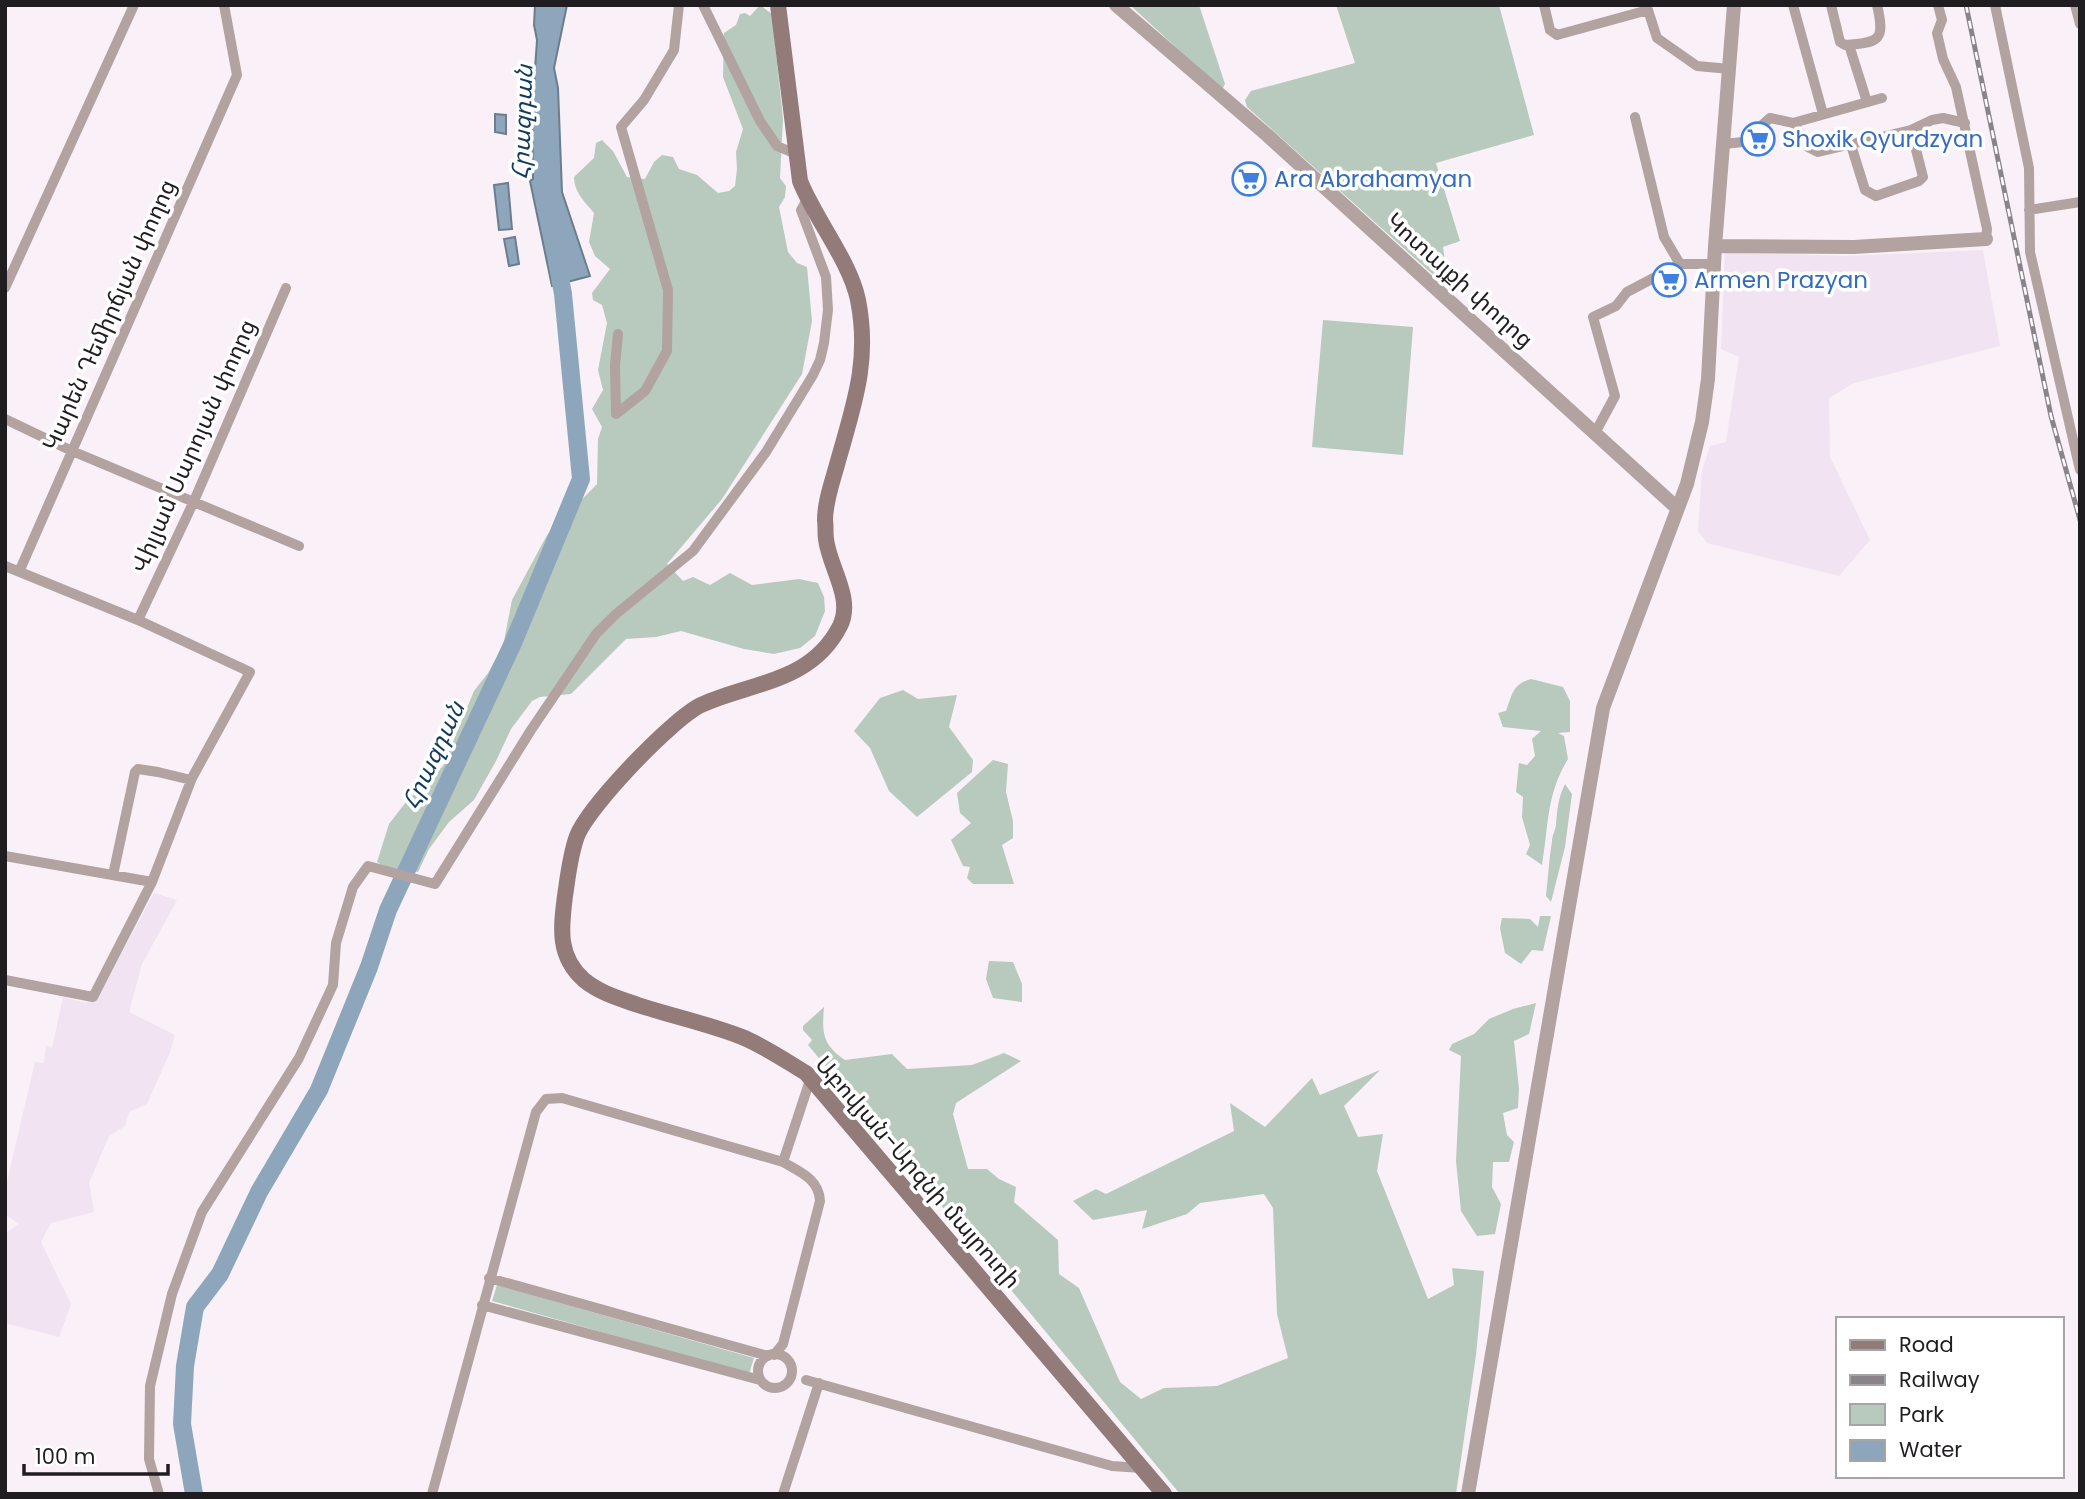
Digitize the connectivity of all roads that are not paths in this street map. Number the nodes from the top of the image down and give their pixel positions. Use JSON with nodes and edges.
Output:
{"nodes":[{"id":1,"x":134,"y":5,"type":"edge"},
{"id":2,"x":224,"y":5,"type":"edge"},
{"id":3,"x":680,"y":5,"type":"edge"},
{"id":4,"x":703,"y":5,"type":"edge"},
{"id":5,"x":778,"y":5,"type":"edge"},
{"id":6,"x":1116,"y":5,"type":"edge"},
{"id":7,"x":1544,"y":5,"type":"edge"},
{"id":8,"x":1734,"y":5,"type":"edge"},
{"id":9,"x":1793,"y":5,"type":"edge"},
{"id":10,"x":1831,"y":5,"type":"edge"},
{"id":11,"x":1877,"y":5,"type":"edge"},
{"id":12,"x":1938,"y":5,"type":"edge"},
{"id":13,"x":1995,"y":5,"type":"edge"},
{"id":14,"x":2075,"y":5,"type":"edge"},
{"id":15,"x":2080,"y":24,"type":"edge"},
{"id":16,"x":1849,"y":45,"type":"junction"},
{"id":17,"x":1730,"y":69,"type":"junction"},
{"id":18,"x":1882,"y":98,"type":"dead end"},
{"id":19,"x":1867,"y":102,"type":"junction"},
{"id":20,"x":1823,"y":114,"type":"junction"},
{"id":21,"x":1635,"y":117,"type":"dead end"},
{"id":22,"x":1793,"y":122,"type":"junction"},
{"id":23,"x":1965,"y":123,"type":"junction"},
{"id":24,"x":1911,"y":130,"type":"junction"},
{"id":25,"x":1724,"y":144,"type":"junction"},
{"id":26,"x":1852,"y":145,"type":"junction"},
{"id":27,"x":796,"y":154,"type":"junction"},
{"id":28,"x":807,"y":200,"type":"junction"},
{"id":29,"x":2080,"y":202,"type":"edge"},
{"id":30,"x":2029,"y":210,"type":"junction"},
{"id":31,"x":1986,"y":239,"type":"joint"},
{"id":32,"x":1715,"y":246,"type":"junction"},
{"id":33,"x":1680,"y":264,"type":"junction"},
{"id":34,"x":1713,"y":264,"type":"junction"},
{"id":35,"x":5,"y":288,"type":"edge"},
{"id":36,"x":286,"y":288,"type":"dead end"},
{"id":37,"x":618,"y":334,"type":"dead end"},
{"id":38,"x":5,"y":419,"type":"edge"},
{"id":39,"x":1595,"y":433,"type":"junction"},
{"id":40,"x":72,"y":451,"type":"junction"},
{"id":41,"x":2080,"y":470,"type":"edge"},
{"id":42,"x":194,"y":501,"type":"junction"},
{"id":43,"x":1676,"y":508,"type":"junction"},
{"id":44,"x":299,"y":546,"type":"dead end"},
{"id":45,"x":5,"y":566,"type":"edge"},
{"id":46,"x":19,"y":572,"type":"junction"},
{"id":47,"x":138,"y":620,"type":"junction"},
{"id":48,"x":191,"y":780,"type":"junction"},
{"id":49,"x":5,"y":856,"type":"edge"},
{"id":50,"x":113,"y":875,"type":"junction"},
{"id":51,"x":152,"y":882,"type":"junction"},
{"id":52,"x":5,"y":980,"type":"edge"},
{"id":53,"x":811,"y":1077,"type":"junction"},
{"id":54,"x":783,"y":1162,"type":"junction"},
{"id":55,"x":489,"y":1278,"type":"junction"},
{"id":56,"x":482,"y":1305,"type":"junction"},
{"id":57,"x":776,"y":1356,"type":"junction"},
{"id":58,"x":760,"y":1380,"type":"junction"},
{"id":59,"x":806,"y":1380,"type":"dead end"},
{"id":60,"x":819,"y":1383,"type":"junction"},
{"id":61,"x":1142,"y":1468,"type":"junction"},
{"id":62,"x":159,"y":1494,"type":"edge"},
{"id":63,"x":432,"y":1494,"type":"edge"},
{"id":64,"x":783,"y":1494,"type":"edge"},
{"id":65,"x":1164,"y":1494,"type":"edge"},
{"id":66,"x":1468,"y":1494,"type":"edge"}],
"edges":[{"from":1,"to":35,"type":"street"},
{"from":2,"to":40,"type":"street","name":"Կարեն Դեմիրճյան փողոց"},
{"from":3,"to":37,"type":"street"},
{"from":4,"to":27,"type":"street"},
{"from":5,"to":27,"type":"main road","name":"Աբովյան-Արզնի մայրուղի"},
{"from":6,"to":39,"type":"street","name":"Կոտայքի փողոց"},
{"from":7,"to":17,"type":"street"},
{"from":8,"to":17,"type":"street"},
{"from":9,"to":20,"type":"street"},
{"from":10,"to":16,"type":"street"},
{"from":11,"to":16,"type":"street"},
{"from":12,"to":23,"type":"street"},
{"from":13,"to":30,"type":"street"},
{"from":14,"to":15,"type":"street"},
{"from":16,"to":19,"type":"street"},
{"from":17,"to":25,"type":"street"},
{"from":18,"to":19,"type":"street"},
{"from":19,"to":20,"type":"street"},
{"from":20,"to":22,"type":"street"},
{"from":21,"to":33,"type":"street"},
{"from":22,"to":25,"type":"street"},
{"from":22,"to":26,"type":"street"},
{"from":23,"to":24,"type":"street"},
{"from":23,"to":31,"type":"street"},
{"from":24,"to":26,"type":"street"},
{"from":24,"to":26,"type":"street"},
{"from":25,"to":32,"type":"street"},
{"from":27,"to":28,"type":"main road","name":"Աբովյան-Արզնի մայրուղի"},
{"from":28,"to":53,"type":"main road","name":"Աբովյան-Արզնի մայրուղի"},
{"from":28,"to":62,"type":"street"},
{"from":29,"to":30,"type":"street"},
{"from":30,"to":41,"type":"street"},
{"from":31,"to":32,"type":"street"},
{"from":32,"to":34,"type":"street"},
{"from":33,"to":34,"type":"street"},
{"from":33,"to":39,"type":"street"},
{"from":34,"to":43,"type":"street"},
{"from":36,"to":42,"type":"street","name":"Վիլյամ Սարոյան փողոց"},
{"from":38,"to":40,"type":"street"},
{"from":39,"to":43,"type":"street","name":"Կոտայքի փողոց"},
{"from":40,"to":42,"type":"street"},
{"from":40,"to":46,"type":"street","name":"Կարեն Դեմիրճյան փողոց"},
{"from":42,"to":44,"type":"street"},
{"from":42,"to":47,"type":"street","name":"Վիլյամ Սարոյան փողոց"},
{"from":43,"to":66,"type":"street"},
{"from":45,"to":46,"type":"street"},
{"from":46,"to":47,"type":"street"},
{"from":47,"to":48,"type":"street"},
{"from":48,"to":50,"type":"street"},
{"from":48,"to":51,"type":"street"},
{"from":49,"to":50,"type":"street"},
{"from":50,"to":51,"type":"street"},
{"from":51,"to":52,"type":"street"},
{"from":53,"to":54,"type":"street"},
{"from":53,"to":61,"type":"main road","name":"Աբովյան-Արզնի մայրուղի"},
{"from":54,"to":55,"type":"street"},
{"from":54,"to":57,"type":"street"},
{"from":55,"to":56,"type":"street"},
{"from":55,"to":57,"type":"street"},
{"from":56,"to":58,"type":"street"},
{"from":56,"to":63,"type":"street"},
{"from":57,"to":58,"type":"street"},
{"from":57,"to":58,"type":"street"},
{"from":59,"to":60,"type":"street"},
{"from":60,"to":61,"type":"street"},
{"from":60,"to":64,"type":"street"},
{"from":61,"to":65,"type":"main road","name":"Աբովյան-Արզնի մայրուղի"}]}
